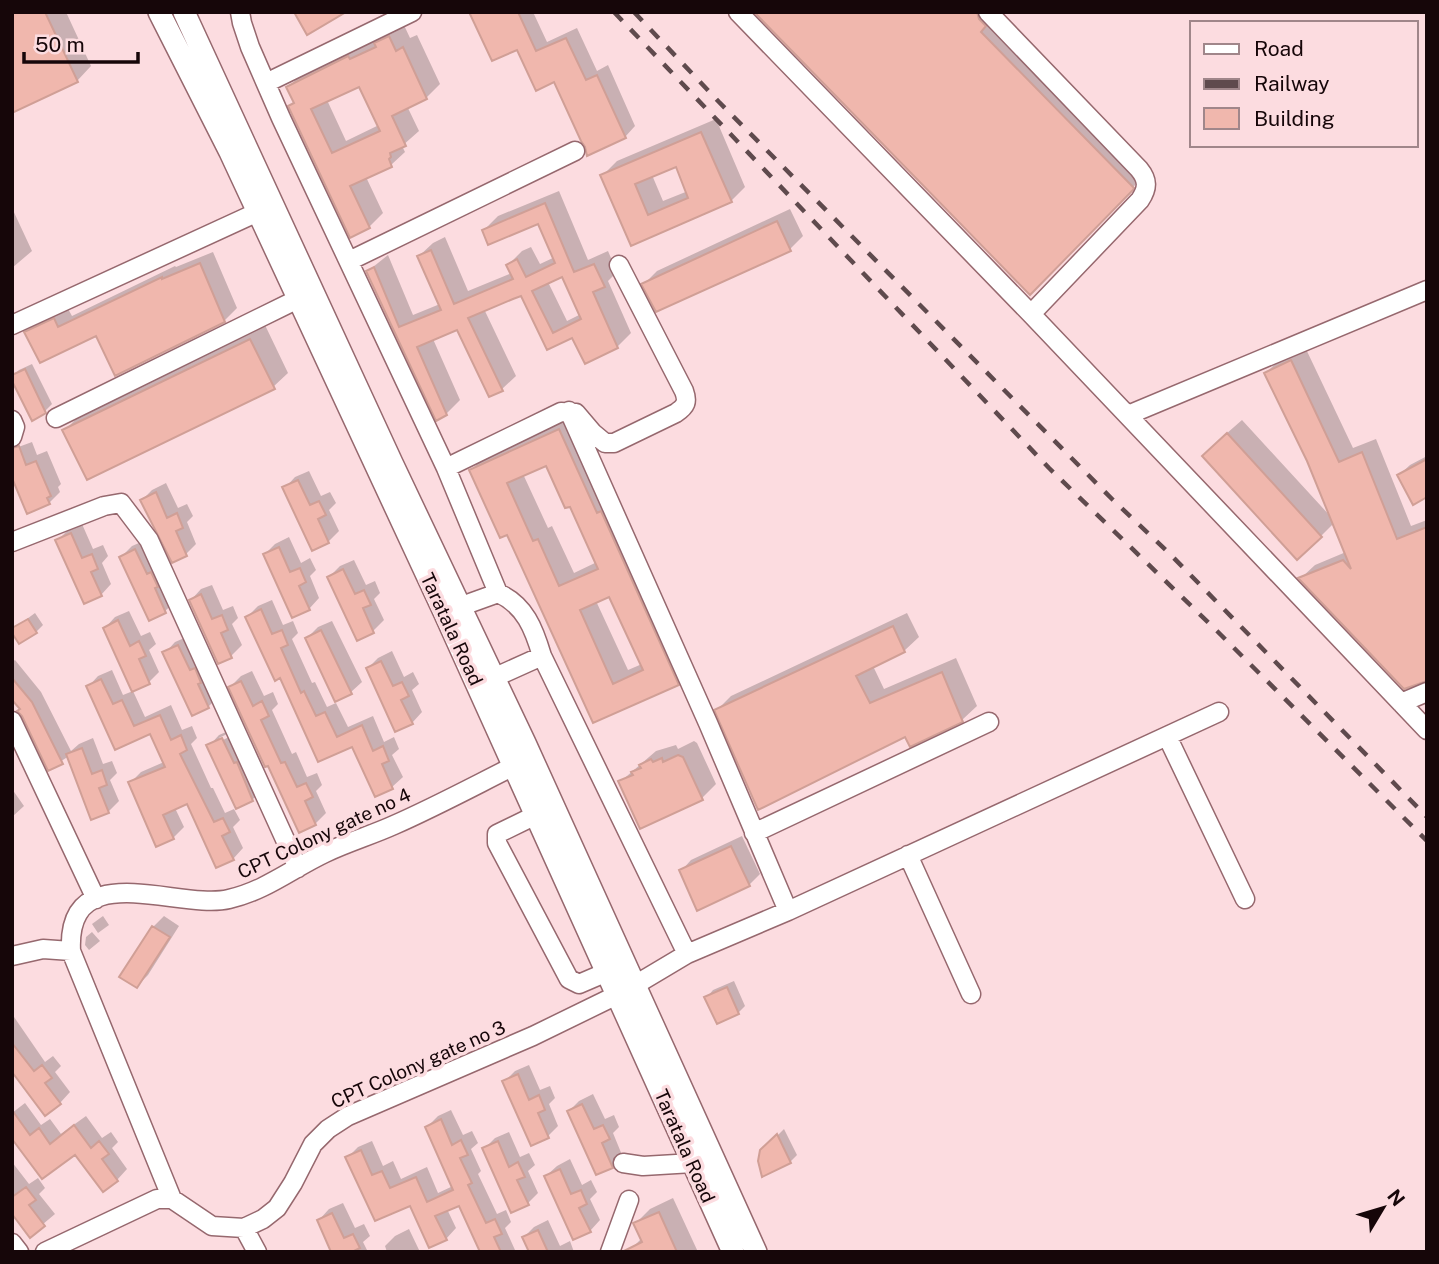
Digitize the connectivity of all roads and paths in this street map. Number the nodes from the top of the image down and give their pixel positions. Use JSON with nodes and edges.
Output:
{"nodes":[{"id":1,"x":159,"y":12,"type":"edge"},
{"id":2,"x":184,"y":12,"type":"edge"},
{"id":3,"x":240,"y":12,"type":"edge"},
{"id":4,"x":412,"y":12,"type":"edge"},
{"id":5,"x":738,"y":12,"type":"edge"},
{"id":6,"x":988,"y":12,"type":"edge"},
{"id":7,"x":266,"y":83,"type":"junction"},
{"id":8,"x":575,"y":151,"type":"dead end"},
{"id":9,"x":258,"y":212,"type":"junction"},
{"id":10,"x":349,"y":261,"type":"junction"},
{"id":11,"x":619,"y":265,"type":"dead end"},
{"id":12,"x":1427,"y":290,"type":"edge"},
{"id":13,"x":298,"y":299,"type":"junction"},
{"id":14,"x":1031,"y":314,"type":"junction"},
{"id":15,"x":12,"y":325,"type":"edge"},
{"id":16,"x":569,"y":411,"type":"junction"},
{"id":17,"x":1128,"y":415,"type":"junction"},
{"id":18,"x":56,"y":418,"type":"dead end"},
{"id":19,"x":12,"y":420,"type":"edge"},
{"id":20,"x":12,"y":437,"type":"edge"},
{"id":21,"x":446,"y":468,"type":"junction"},
{"id":22,"x":12,"y":542,"type":"edge"},
{"id":23,"x":498,"y":593,"type":"junction"},
{"id":24,"x":452,"y":609,"type":"junction"},
{"id":25,"x":542,"y":656,"type":"junction"},
{"id":26,"x":485,"y":681,"type":"junction"},
{"id":27,"x":1427,"y":692,"type":"edge"},
{"id":28,"x":1401,"y":703,"type":"junction"},
{"id":29,"x":1219,"y":712,"type":"dead end"},
{"id":30,"x":12,"y":722,"type":"edge"},
{"id":31,"x":989,"y":722,"type":"dead end"},
{"id":32,"x":1427,"y":730,"type":"edge"},
{"id":33,"x":1167,"y":736,"type":"junction"},
{"id":34,"x":514,"y":766,"type":"junction"},
{"id":35,"x":536,"y":815,"type":"junction"},
{"id":36,"x":754,"y":833,"type":"junction"},
{"id":37,"x":908,"y":855,"type":"junction"},
{"id":38,"x":298,"y":868,"type":"junction"},
{"id":39,"x":96,"y":899,"type":"junction"},
{"id":40,"x":1245,"y":900,"type":"dead end"},
{"id":41,"x":788,"y":911,"type":"junction"},
{"id":42,"x":71,"y":951,"type":"junction"},
{"id":43,"x":687,"y":954,"type":"junction"},
{"id":44,"x":12,"y":956,"type":"edge"},
{"id":45,"x":607,"y":972,"type":"junction"},
{"id":46,"x":626,"y":990,"type":"junction"},
{"id":47,"x":971,"y":994,"type":"dead end"},
{"id":48,"x":623,"y":1163,"type":"dead end"},
{"id":49,"x":693,"y":1163,"type":"junction"},
{"id":50,"x":172,"y":1199,"type":"junction"},
{"id":51,"x":629,"y":1200,"type":"dead end"},
{"id":52,"x":244,"y":1228,"type":"junction"},
{"id":53,"x":12,"y":1243,"type":"edge"},
{"id":54,"x":19,"y":1252,"type":"edge"},
{"id":55,"x":45,"y":1252,"type":"edge"},
{"id":56,"x":257,"y":1252,"type":"edge"},
{"id":57,"x":610,"y":1252,"type":"edge"},
{"id":58,"x":733,"y":1252,"type":"edge"},
{"id":59,"x":756,"y":1252,"type":"edge"}],
"edges":[{"from":1,"to":9,"type":"main road","name":"Taratala Road"},
{"from":2,"to":24,"type":"main road"},
{"from":3,"to":7,"type":"street"},
{"from":4,"to":7,"type":"street"},
{"from":5,"to":14,"type":"street"},
{"from":6,"to":14,"type":"street"},
{"from":7,"to":10,"type":"street"},
{"from":8,"to":10,"type":"street"},
{"from":9,"to":13,"type":"main road","name":"Taratala Road"},
{"from":9,"to":15,"type":"street"},
{"from":10,"to":21,"type":"street"},
{"from":11,"to":16,"type":"street"},
{"from":12,"to":17,"type":"street"},
{"from":13,"to":18,"type":"street"},
{"from":13,"to":24,"type":"main road","name":"Taratala Road"},
{"from":14,"to":17,"type":"street"},
{"from":16,"to":21,"type":"street"},
{"from":16,"to":36,"type":"street"},
{"from":17,"to":28,"type":"street"},
{"from":19,"to":20,"type":"street"},
{"from":21,"to":23,"type":"street"},
{"from":22,"to":38,"type":"street"},
{"from":23,"to":24,"type":"street"},
{"from":23,"to":25,"type":"street"},
{"from":24,"to":26,"type":"main road"},
{"from":25,"to":26,"type":"street"},
{"from":25,"to":43,"type":"street"},
{"from":26,"to":34,"type":"main road","name":"Taratala Road"},
{"from":26,"to":46,"type":"main road"},
{"from":27,"to":28,"type":"street"},
{"from":28,"to":32,"type":"street"},
{"from":29,"to":33,"type":"street","name":"CPT Colony gate no 3"},
{"from":30,"to":39,"type":"street"},
{"from":31,"to":36,"type":"street"},
{"from":33,"to":37,"type":"street","name":"CPT Colony gate no 3"},
{"from":33,"to":40,"type":"street"},
{"from":34,"to":35,"type":"main road","name":"Taratala Road"},
{"from":34,"to":38,"type":"street","name":"CPT Colony gate no 4"},
{"from":35,"to":45,"type":"main road","name":"Taratala Road"},
{"from":35,"to":45,"type":"street"},
{"from":36,"to":41,"type":"street"},
{"from":37,"to":41,"type":"street","name":"CPT Colony gate no 3"},
{"from":37,"to":47,"type":"street"},
{"from":38,"to":39,"type":"street","name":"CPT Colony gate no 4"},
{"from":39,"to":42,"type":"street"},
{"from":41,"to":43,"type":"street","name":"CPT Colony gate no 3"},
{"from":42,"to":44,"type":"street"},
{"from":42,"to":50,"type":"street"},
{"from":43,"to":46,"type":"street","name":"CPT Colony gate no 3"},
{"from":45,"to":46,"type":"main road","name":"Taratala Road"},
{"from":46,"to":49,"type":"main road","name":"Taratala Road"},
{"from":46,"to":52,"type":"street","name":"CPT Colony gate no 3"},
{"from":46,"to":59,"type":"main road"},
{"from":48,"to":49,"type":"street"},
{"from":49,"to":58,"type":"main road","name":"Taratala Road"},
{"from":50,"to":52,"type":"street"},
{"from":50,"to":55,"type":"street"},
{"from":51,"to":57,"type":"street"},
{"from":52,"to":56,"type":"street"},
{"from":53,"to":54,"type":"street"}]}
